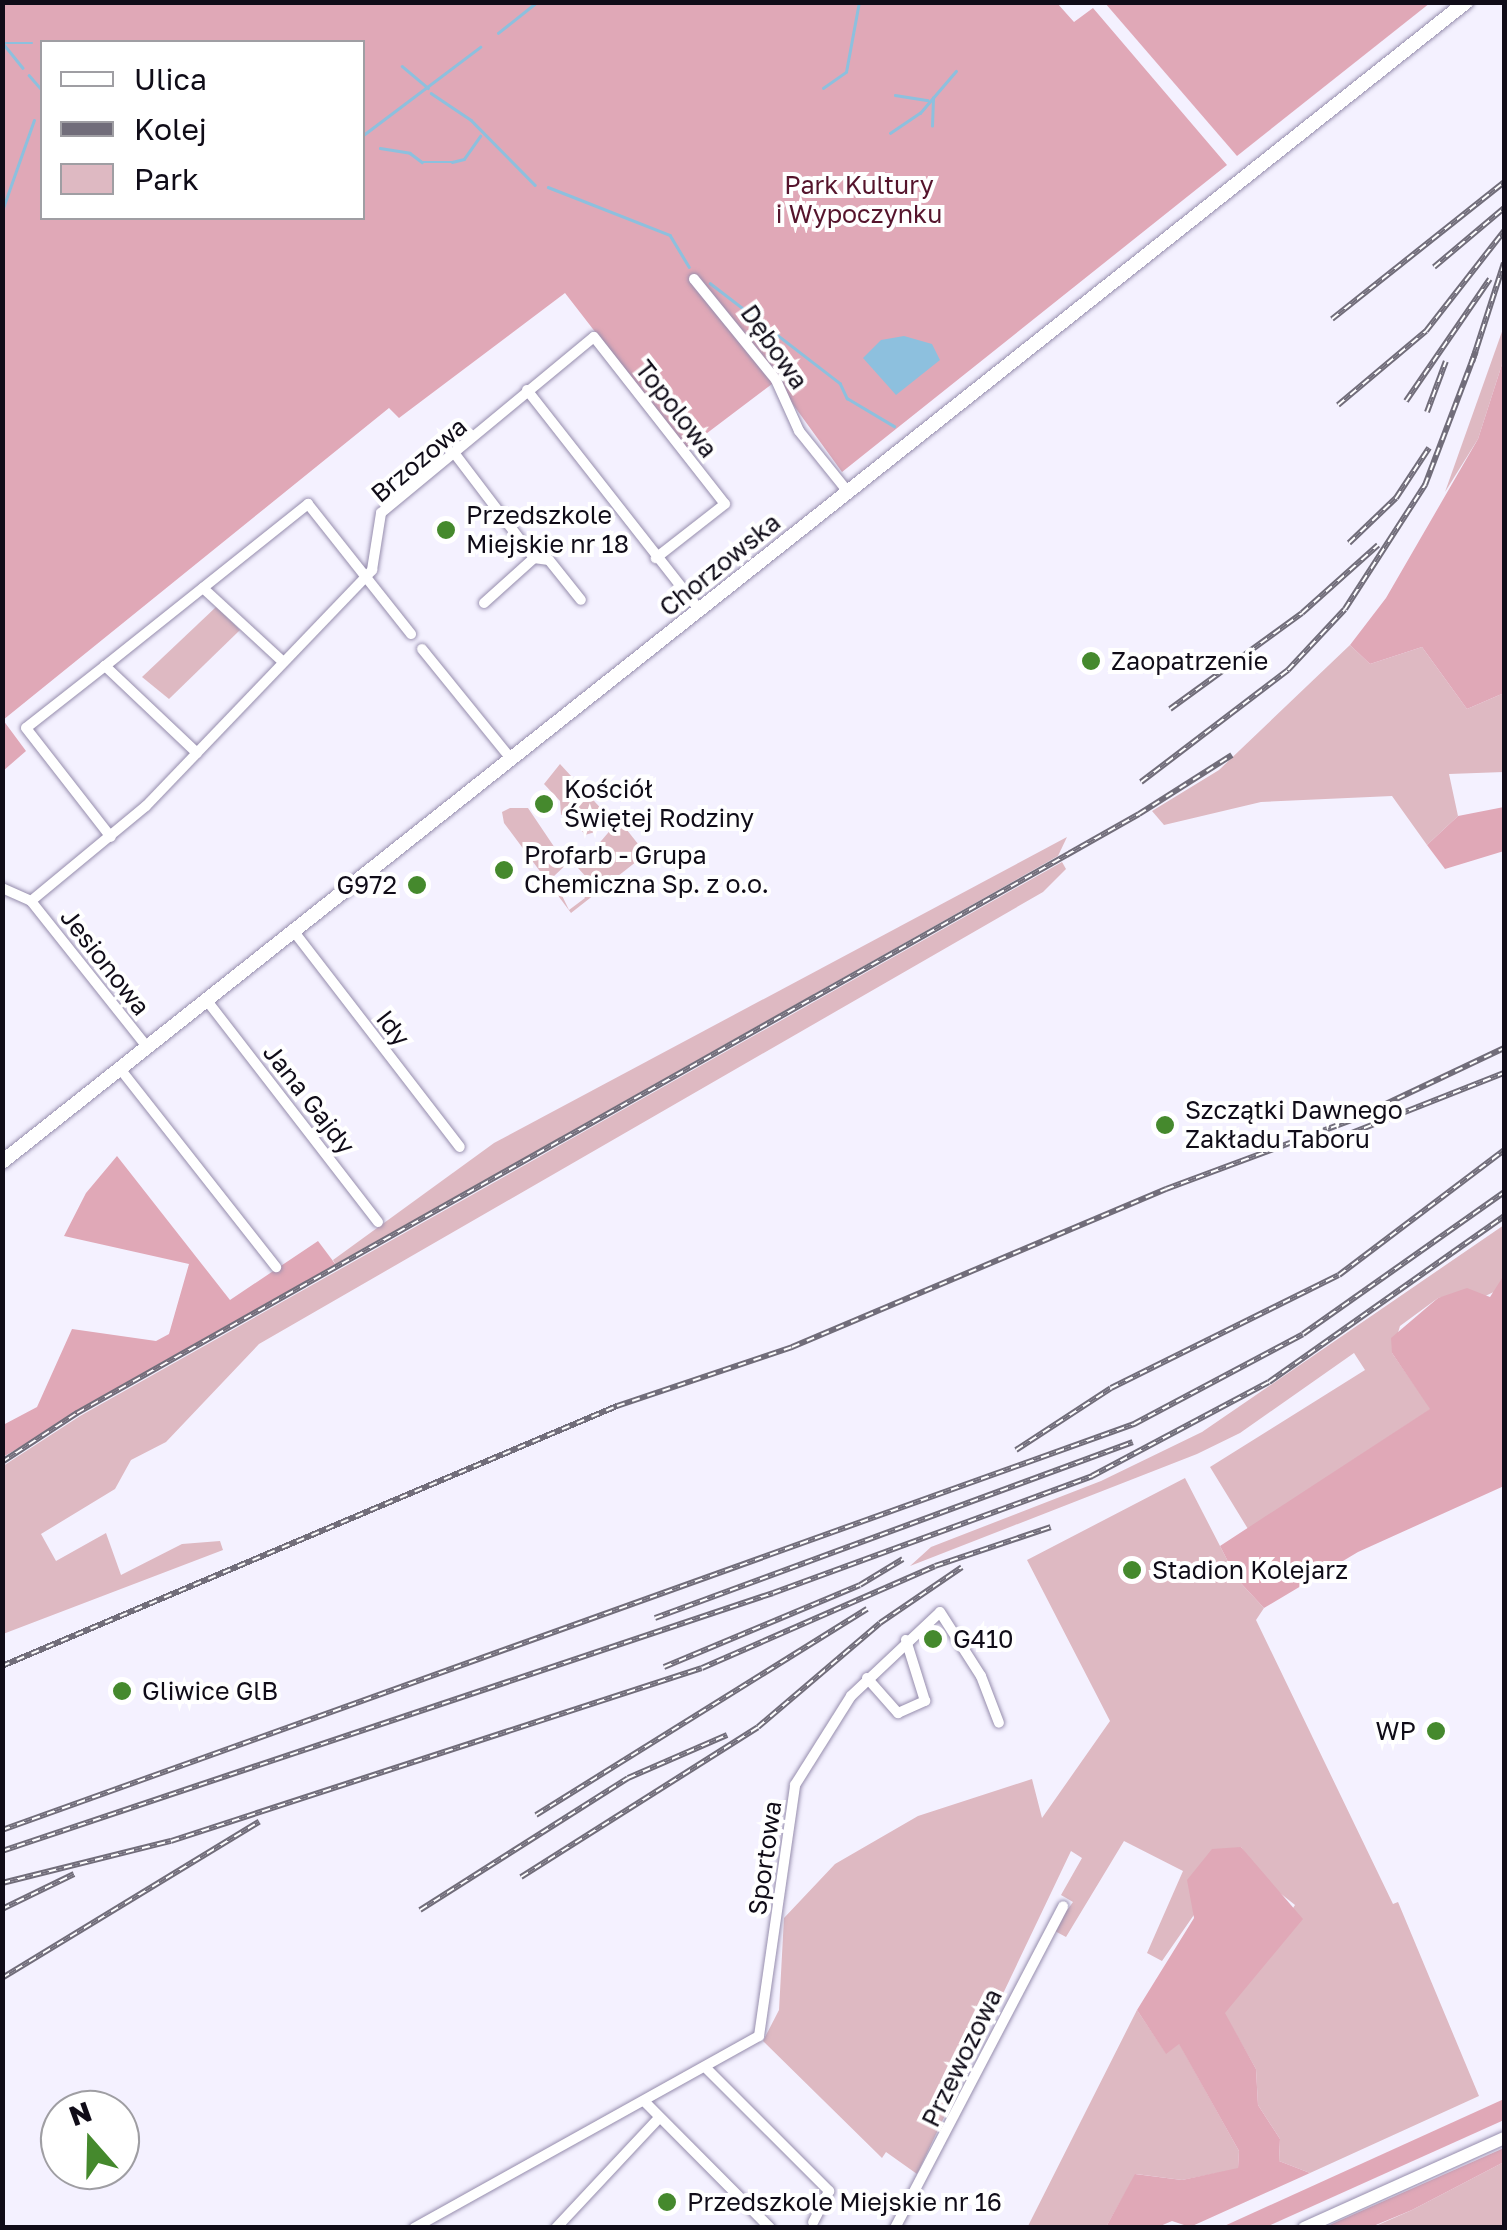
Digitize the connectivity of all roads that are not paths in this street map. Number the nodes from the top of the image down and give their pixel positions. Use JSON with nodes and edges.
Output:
{"nodes":[{"id":1,"x":1466,"y":2,"type":"edge"},
{"id":2,"x":694,"y":279,"type":"dead end"},
{"id":3,"x":528,"y":390,"type":"junction"},
{"id":4,"x":454,"y":454,"type":"junction"},
{"id":5,"x":848,"y":492,"type":"junction"},
{"id":6,"x":534,"y":558,"type":"junction"},
{"id":7,"x":656,"y":558,"type":"junction"},
{"id":8,"x":366,"y":576,"type":"junction"},
{"id":9,"x":202,"y":588,"type":"junction"},
{"id":10,"x":580,"y":600,"type":"dead end"},
{"id":11,"x":484,"y":603,"type":"dead end"},
{"id":12,"x":700,"y":611,"type":"junction"},
{"id":13,"x":411,"y":634,"type":"dead end"},
{"id":14,"x":422,"y":649,"type":"dead end"},
{"id":15,"x":282,"y":660,"type":"junction"},
{"id":16,"x":105,"y":666,"type":"junction"},
{"id":17,"x":197,"y":753,"type":"junction"},
{"id":18,"x":511,"y":759,"type":"junction"},
{"id":19,"x":111,"y":837,"type":"junction"},
{"id":20,"x":2,"y":888,"type":"edge"},
{"id":21,"x":31,"y":901,"type":"junction"},
{"id":22,"x":295,"y":933,"type":"junction"},
{"id":23,"x":208,"y":1002,"type":"junction"},
{"id":24,"x":148,"y":1048,"type":"junction"},
{"id":25,"x":121,"y":1070,"type":"junction"},
{"id":26,"x":460,"y":1147,"type":"dead end"},
{"id":27,"x":2,"y":1162,"type":"edge"},
{"id":28,"x":378,"y":1222,"type":"dead end"},
{"id":29,"x":276,"y":1267,"type":"dead end"},
{"id":30,"x":906,"y":1640,"type":"junction"},
{"id":31,"x":866,"y":1678,"type":"junction"},
{"id":32,"x":999,"y":1723,"type":"dead end"},
{"id":33,"x":1063,"y":1906,"type":"dead end"},
{"id":34,"x":707,"y":2070,"type":"junction"},
{"id":35,"x":646,"y":2104,"type":"junction"},
{"id":36,"x":659,"y":2118,"type":"junction"},
{"id":37,"x":1504,"y":2138,"type":"edge"},
{"id":38,"x":814,"y":2222,"type":"dead end"},
{"id":39,"x":414,"y":2228,"type":"edge"},
{"id":40,"x":556,"y":2228,"type":"edge"},
{"id":41,"x":770,"y":2228,"type":"edge"},
{"id":42,"x":895,"y":2228,"type":"edge"},
{"id":43,"x":1304,"y":2228,"type":"edge"}],
"edges":[{"from":1,"to":5,"type":"main road","name":"Chorzowska"},
{"from":2,"to":5,"type":"street","name":"Dębowa"},
{"from":3,"to":4,"type":"street","name":"Brzozowa"},
{"from":3,"to":7,"type":"street"},
{"from":3,"to":7,"type":"street","name":"Topolowa"},
{"from":4,"to":6,"type":"street"},
{"from":4,"to":8,"type":"street","name":"Brzozowa"},
{"from":5,"to":12,"type":"main road","name":"Chorzowska"},
{"from":6,"to":10,"type":"street"},
{"from":6,"to":11,"type":"street"},
{"from":7,"to":12,"type":"street"},
{"from":8,"to":9,"type":"street"},
{"from":8,"to":13,"type":"street"},
{"from":8,"to":15,"type":"street"},
{"from":9,"to":15,"type":"street"},
{"from":9,"to":16,"type":"street"},
{"from":12,"to":18,"type":"main road","name":"Chorzowska"},
{"from":14,"to":18,"type":"street"},
{"from":15,"to":17,"type":"street"},
{"from":16,"to":17,"type":"street"},
{"from":16,"to":19,"type":"street"},
{"from":17,"to":19,"type":"street"},
{"from":18,"to":22,"type":"main road","name":"Chorzowska"},
{"from":19,"to":21,"type":"street"},
{"from":20,"to":21,"type":"street"},
{"from":21,"to":24,"type":"street","name":"Jesionowa"},
{"from":22,"to":23,"type":"main road","name":"Chorzowska"},
{"from":22,"to":26,"type":"street","name":"Idy"},
{"from":23,"to":24,"type":"main road","name":"Chorzowska"},
{"from":23,"to":28,"type":"street","name":"Jana Gajdy"},
{"from":24,"to":25,"type":"main road","name":"Chorzowska"},
{"from":25,"to":27,"type":"main road","name":"Chorzowska"},
{"from":25,"to":29,"type":"street"},
{"from":30,"to":31,"type":"street","name":"Sportowa"},
{"from":30,"to":31,"type":"street"},
{"from":30,"to":32,"type":"street","name":"Sportowa"},
{"from":31,"to":34,"type":"street","name":"Sportowa"},
{"from":33,"to":42,"type":"street","name":"Przewozowa"},
{"from":34,"to":35,"type":"street","name":"Sportowa"},
{"from":34,"to":38,"type":"street"},
{"from":35,"to":36,"type":"street"},
{"from":35,"to":39,"type":"street","name":"Sportowa"},
{"from":36,"to":40,"type":"street"},
{"from":36,"to":41,"type":"street"},
{"from":37,"to":43,"type":"street"}]}
